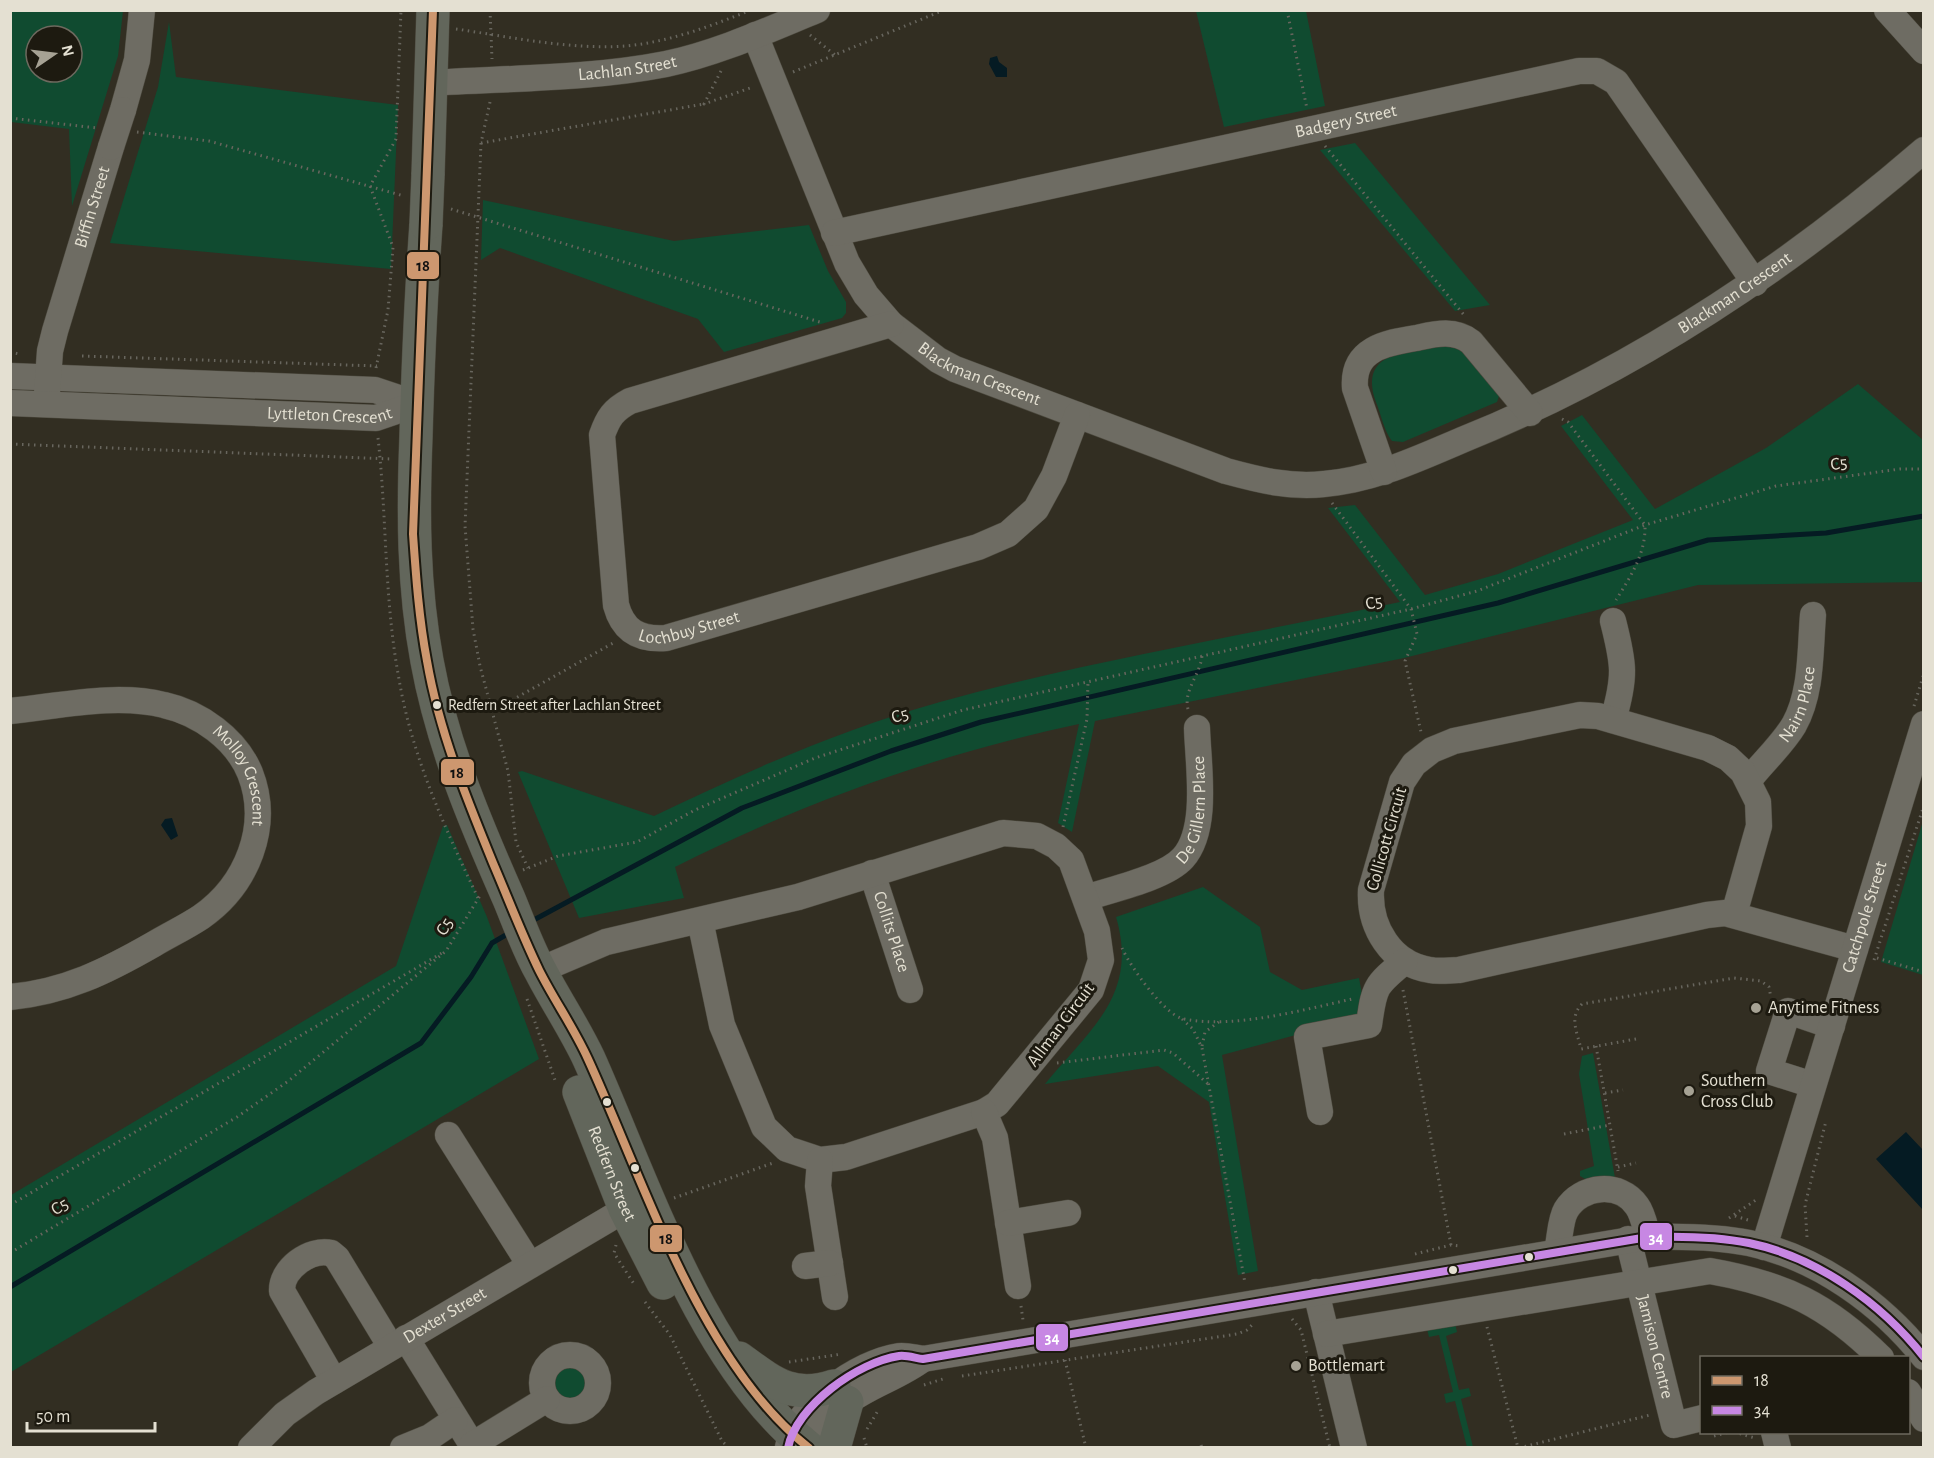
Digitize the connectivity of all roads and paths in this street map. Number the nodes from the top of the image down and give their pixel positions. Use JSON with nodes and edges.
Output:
{"nodes":[{"id":1,"x":142,"y":10,"type":"edge"},
{"id":2,"x":401,"y":10,"type":"edge"},
{"id":3,"x":433,"y":10,"type":"edge"},
{"id":4,"x":490,"y":10,"type":"edge"},
{"id":5,"x":944,"y":10,"type":"edge"},
{"id":6,"x":1287,"y":10,"type":"edge"},
{"id":7,"x":1887,"y":10,"type":"edge"},
{"id":8,"x":811,"y":21,"type":"edge"},
{"id":9,"x":753,"y":23,"type":"edge"},
{"id":10,"x":489,"y":34,"type":"junction"},
{"id":11,"x":1923,"y":51,"type":"edge"},
{"id":12,"x":835,"y":55,"type":"junction"},
{"id":13,"x":492,"y":60,"type":"dead end"},
{"id":14,"x":724,"y":65,"type":"dead end"},
{"id":15,"x":784,"y":76,"type":"dead end"},
{"id":16,"x":430,"y":83,"type":"junction"},
{"id":17,"x":761,"y":84,"type":"dead end"},
{"id":18,"x":490,"y":101,"type":"dead end"},
{"id":19,"x":704,"y":104,"type":"junction"},
{"id":20,"x":10,"y":118,"type":"edge"},
{"id":21,"x":1311,"y":129,"type":"junction"},
{"id":22,"x":136,"y":132,"type":"dead end"},
{"id":23,"x":107,"y":138,"type":"junction"},
{"id":24,"x":481,"y":143,"type":"junction"},
{"id":25,"x":1923,"y":150,"type":"edge"},
{"id":26,"x":370,"y":186,"type":"junction"},
{"id":27,"x":478,"y":217,"type":"junction"},
{"id":28,"x":834,"y":233,"type":"junction"},
{"id":29,"x":1755,"y":283,"type":"junction"},
{"id":30,"x":1468,"y":320,"type":"dead end"},
{"id":31,"x":891,"y":324,"type":"junction"},
{"id":32,"x":844,"y":339,"type":"junction"},
{"id":33,"x":10,"y":352,"type":"edge"},
{"id":34,"x":48,"y":368,"type":"junction"},
{"id":35,"x":10,"y":376,"type":"edge"},
{"id":36,"x":10,"y":403,"type":"edge"},
{"id":37,"x":46,"y":404,"type":"junction"},
{"id":38,"x":417,"y":404,"type":"junction"},
{"id":39,"x":1535,"y":410,"type":"junction"},
{"id":40,"x":1077,"y":415,"type":"junction"},
{"id":41,"x":10,"y":444,"type":"edge"},
{"id":42,"x":415,"y":457,"type":"junction"},
{"id":43,"x":1923,"y":469,"type":"edge"},
{"id":44,"x":1384,"y":472,"type":"junction"},
{"id":45,"x":1324,"y":484,"type":"junction"},
{"id":46,"x":1645,"y":525,"type":"junction"},
{"id":47,"x":1411,"y":609,"type":"junction"},
{"id":48,"x":1813,"y":615,"type":"dead end"},
{"id":49,"x":1613,"y":621,"type":"joint"},
{"id":50,"x":628,"y":628,"type":"junction"},
{"id":51,"x":1202,"y":655,"type":"junction"},
{"id":52,"x":1088,"y":681,"type":"junction"},
{"id":53,"x":10,"y":711,"type":"edge"},
{"id":54,"x":491,"y":712,"type":"junction"},
{"id":55,"x":1613,"y":720,"type":"junction"},
{"id":56,"x":1923,"y":724,"type":"edge"},
{"id":57,"x":1197,"y":728,"type":"joint"},
{"id":58,"x":1426,"y":755,"type":"junction"},
{"id":59,"x":1749,"y":780,"type":"junction"},
{"id":60,"x":1923,"y":805,"type":"edge"},
{"id":61,"x":1054,"y":845,"type":"junction"},
{"id":62,"x":872,"y":873,"type":"junction"},
{"id":63,"x":514,"y":885,"type":"junction"},
{"id":64,"x":1086,"y":898,"type":"junction"},
{"id":65,"x":1734,"y":914,"type":"junction"},
{"id":66,"x":700,"y":920,"type":"junction"},
{"id":67,"x":1121,"y":946,"type":"dead end"},
{"id":68,"x":1855,"y":949,"type":"junction"},
{"id":69,"x":446,"y":951,"type":"junction"},
{"id":70,"x":1405,"y":961,"type":"junction"},
{"id":71,"x":531,"y":969,"type":"junction"},
{"id":72,"x":1923,"y":972,"type":"edge"},
{"id":73,"x":910,"y":990,"type":"dead end"},
{"id":74,"x":1373,"y":995,"type":"junction"},
{"id":75,"x":10,"y":997,"type":"edge"},
{"id":76,"x":1771,"y":1000,"type":"dead end"},
{"id":77,"x":1182,"y":1019,"type":"junction"},
{"id":78,"x":1221,"y":1020,"type":"junction"},
{"id":79,"x":1832,"y":1026,"type":"junction"},
{"id":80,"x":1636,"y":1039,"type":"dead end"},
{"id":81,"x":1596,"y":1046,"type":"junction"},
{"id":82,"x":1202,"y":1048,"type":"junction"},
{"id":83,"x":1036,"y":1058,"type":"junction"},
{"id":84,"x":1813,"y":1085,"type":"junction"},
{"id":85,"x":1209,"y":1086,"type":"junction"},
{"id":86,"x":1623,"y":1090,"type":"dead end"},
{"id":87,"x":560,"y":1093,"type":"dead end"},
{"id":88,"x":1605,"y":1093,"type":"junction"},
{"id":89,"x":984,"y":1112,"type":"junction"},
{"id":90,"x":1320,"y":1112,"type":"dead end"},
{"id":91,"x":1610,"y":1125,"type":"junction"},
{"id":92,"x":1563,"y":1134,"type":"dead end"},
{"id":93,"x":448,"y":1135,"type":"dead end"},
{"id":94,"x":808,"y":1157,"type":"junction"},
{"id":95,"x":1636,"y":1163,"type":"dead end"},
{"id":96,"x":1618,"y":1167,"type":"junction"},
{"id":97,"x":1622,"y":1192,"type":"junction"},
{"id":98,"x":648,"y":1202,"type":"junction"},
{"id":99,"x":10,"y":1204,"type":"edge"},
{"id":100,"x":1805,"y":1205,"type":"dead end"},
{"id":101,"x":1068,"y":1213,"type":"dead end"},
{"id":102,"x":1008,"y":1223,"type":"junction"},
{"id":103,"x":1807,"y":1237,"type":"dead end"},
{"id":104,"x":1638,"y":1238,"type":"junction"},
{"id":105,"x":1764,"y":1247,"type":"junction"},
{"id":106,"x":1557,"y":1251,"type":"junction"},
{"id":107,"x":10,"y":1253,"type":"edge"},
{"id":108,"x":614,"y":1253,"type":"dead end"},
{"id":109,"x":1407,"y":1258,"type":"dead end"},
{"id":110,"x":830,"y":1263,"type":"junction"},
{"id":111,"x":530,"y":1265,"type":"junction"},
{"id":112,"x":805,"y":1266,"type":"dead end"},
{"id":113,"x":1639,"y":1283,"type":"junction"},
{"id":114,"x":1018,"y":1286,"type":"dead end"},
{"id":115,"x":1246,"y":1288,"type":"dead end"},
{"id":116,"x":1316,"y":1292,"type":"junction"},
{"id":117,"x":835,"y":1297,"type":"dead end"},
{"id":118,"x":1483,"y":1309,"type":"junction"},
{"id":119,"x":706,"y":1316,"type":"junction"},
{"id":120,"x":1285,"y":1317,"type":"dead end"},
{"id":121,"x":1256,"y":1321,"type":"dead end"},
{"id":122,"x":1031,"y":1323,"type":"dead end"},
{"id":123,"x":1024,"y":1324,"type":"dead end"},
{"id":124,"x":1326,"y":1334,"type":"junction"},
{"id":125,"x":399,"y":1343,"type":"junction"},
{"id":126,"x":848,"y":1353,"type":"dead end"},
{"id":127,"x":1879,"y":1356,"type":"edge"},
{"id":128,"x":1923,"y":1357,"type":"edge"},
{"id":129,"x":778,"y":1359,"type":"dead end"},
{"id":130,"x":1065,"y":1360,"type":"junction"},
{"id":131,"x":958,"y":1376,"type":"dead end"},
{"id":132,"x":946,"y":1378,"type":"dead end"},
{"id":133,"x":334,"y":1381,"type":"junction"},
{"id":134,"x":917,"y":1388,"type":"dead end"},
{"id":135,"x":841,"y":1394,"type":"junction"},
{"id":136,"x":1910,"y":1396,"type":"edge"},
{"id":137,"x":547,"y":1399,"type":"dead end"},
{"id":138,"x":880,"y":1408,"type":"dead end"},
{"id":139,"x":1670,"y":1410,"type":"junction"},
{"id":140,"x":1700,"y":1418,"type":"edge"},
{"id":141,"x":1923,"y":1419,"type":"edge"},
{"id":142,"x":455,"y":1420,"type":"junction"},
{"id":143,"x":1740,"y":1434,"type":"edge"},
{"id":144,"x":1771,"y":1441,"type":"edge"},
{"id":145,"x":801,"y":1445,"type":"edge"},
{"id":146,"x":473,"y":1446,"type":"edge"},
{"id":147,"x":251,"y":1448,"type":"edge"},
{"id":148,"x":403,"y":1448,"type":"edge"},
{"id":149,"x":729,"y":1448,"type":"edge"},
{"id":150,"x":867,"y":1448,"type":"edge"},
{"id":151,"x":1086,"y":1448,"type":"edge"},
{"id":152,"x":1330,"y":1448,"type":"edge"},
{"id":153,"x":1354,"y":1448,"type":"edge"},
{"id":154,"x":1518,"y":1448,"type":"edge"}],
"edges":[{"from":1,"to":23,"type":"street","name":"Biffin Street","bridge":true},
{"from":2,"to":26,"type":"path"},
{"from":3,"to":16,"type":"main road","name":"Redfern Street"},
{"from":4,"to":10,"type":"path"},
{"from":5,"to":12,"type":"path"},
{"from":6,"to":21,"type":"path"},
{"from":7,"to":11,"type":"street"},
{"from":8,"to":9,"type":"street","name":"Lachlan Street"},
{"from":8,"to":12,"type":"path"},
{"from":9,"to":10,"type":"path"},
{"from":9,"to":16,"type":"street","name":"Lachlan Street"},
{"from":9,"to":28,"type":"street","name":"Blackman Crescent"},
{"from":10,"to":13,"type":"path"},
{"from":12,"to":15,"type":"path"},
{"from":14,"to":19,"type":"path"},
{"from":16,"to":38,"type":"main road","name":"Redfern Street","bridge":true},
{"from":17,"to":19,"type":"path"},
{"from":18,"to":24,"type":"path"},
{"from":19,"to":24,"type":"path"},
{"from":20,"to":23,"type":"path"},
{"from":21,"to":28,"type":"street","name":"Badgery Street"},
{"from":21,"to":29,"type":"street","name":"Badgery Street"},
{"from":21,"to":30,"type":"path"},
{"from":22,"to":26,"type":"path"},
{"from":23,"to":34,"type":"street","name":"Biffin Street"},
{"from":24,"to":27,"type":"path"},
{"from":25,"to":29,"type":"street","name":"Blackman Crescent"},
{"from":26,"to":34,"type":"path"},
{"from":27,"to":32,"type":"path"},
{"from":27,"to":54,"type":"path"},
{"from":28,"to":31,"type":"street","name":"Blackman Crescent"},
{"from":29,"to":39,"type":"street","name":"Blackman Crescent"},
{"from":31,"to":32,"type":"street","name":"Lochbuy Street"},
{"from":31,"to":40,"type":"street","name":"Blackman Crescent"},
{"from":32,"to":50,"type":"street","name":"Lochbuy Street"},
{"from":33,"to":34,"type":"path"},
{"from":34,"to":35,"type":"street","name":"Lyttleton Crescent"},
{"from":34,"to":37,"type":"street","name":"Biffin Street"},
{"from":34,"to":38,"type":"street","name":"Lyttleton Crescent"},
{"from":36,"to":37,"type":"street","name":"Lyttleton Crescent"},
{"from":37,"to":38,"type":"street","name":"Lyttleton Crescent"},
{"from":38,"to":42,"type":"main road","name":"Redfern Street"},
{"from":39,"to":44,"type":"street","name":"Blackman Crescent"},
{"from":39,"to":44,"type":"street"},
{"from":39,"to":46,"type":"path"},
{"from":40,"to":45,"type":"street","name":"Blackman Crescent"},
{"from":40,"to":50,"type":"street","name":"Lochbuy Street"},
{"from":41,"to":42,"type":"path"},
{"from":42,"to":63,"type":"main road","name":"Redfern Street"},
{"from":43,"to":46,"type":"path","name":"C5"},
{"from":44,"to":45,"type":"street","name":"Blackman Crescent"},
{"from":45,"to":47,"type":"path"},
{"from":46,"to":47,"type":"path","name":"C5"},
{"from":46,"to":49,"type":"path"},
{"from":47,"to":51,"type":"path","name":"C5"},
{"from":47,"to":58,"type":"path"},
{"from":48,"to":59,"type":"street","name":"Nairn Place"},
{"from":49,"to":55,"type":"street"},
{"from":50,"to":54,"type":"path"},
{"from":51,"to":52,"type":"path","name":"C5"},
{"from":51,"to":57,"type":"path"},
{"from":52,"to":61,"type":"path"},
{"from":52,"to":63,"type":"path","name":"C5"},
{"from":53,"to":75,"type":"street","name":"Molloy Crescent"},
{"from":54,"to":63,"type":"path"},
{"from":55,"to":58,"type":"street","name":"Collicott Circuit"},
{"from":55,"to":59,"type":"street","name":"Collicott Circuit"},
{"from":56,"to":68,"type":"street","name":"Catchpole Street"},
{"from":57,"to":64,"type":"street","name":"De Gillern Place"},
{"from":58,"to":70,"type":"street","name":"Collicott Circuit"},
{"from":59,"to":65,"type":"street","name":"Collicott Circuit"},
{"from":60,"to":72,"type":"path"},
{"from":61,"to":62,"type":"street","name":"Allman Circuit"},
{"from":61,"to":64,"type":"street","name":"Allman Circuit"},
{"from":62,"to":66,"type":"street","name":"Allman Circuit"},
{"from":62,"to":73,"type":"street","name":"Collits Place"},
{"from":63,"to":69,"type":"path","name":"C5"},
{"from":63,"to":71,"type":"main road","name":"Redfern Street"},
{"from":64,"to":83,"type":"street","name":"Allman Circuit"},
{"from":65,"to":68,"type":"street","name":"Collicott Circuit"},
{"from":65,"to":70,"type":"street","name":"Collicott Circuit"},
{"from":66,"to":71,"type":"street","name":"Allman Circuit"},
{"from":66,"to":94,"type":"street"},
{"from":67,"to":77,"type":"path"},
{"from":68,"to":79,"type":"street","name":"Catchpole Street"},
{"from":69,"to":99,"type":"path"},
{"from":69,"to":107,"type":"path","name":"C5"},
{"from":70,"to":74,"type":"street"},
{"from":71,"to":87,"type":"path"},
{"from":71,"to":98,"type":"main road","name":"Redfern Street"},
{"from":74,"to":78,"type":"path"},
{"from":74,"to":90,"type":"street"},
{"from":74,"to":109,"type":"path"},
{"from":76,"to":81,"type":"path"},
{"from":77,"to":78,"type":"path"},
{"from":77,"to":82,"type":"path"},
{"from":78,"to":82,"type":"path"},
{"from":79,"to":84,"type":"street","name":"Catchpole Street"},
{"from":79,"to":84,"type":"street"},
{"from":80,"to":81,"type":"path"},
{"from":81,"to":88,"type":"path"},
{"from":82,"to":85,"type":"path"},
{"from":83,"to":85,"type":"path"},
{"from":83,"to":89,"type":"street","name":"Allman Circuit"},
{"from":84,"to":105,"type":"street","name":"Catchpole Street"},
{"from":85,"to":115,"type":"path"},
{"from":86,"to":88,"type":"path"},
{"from":88,"to":91,"type":"path"},
{"from":89,"to":94,"type":"street","name":"Allman Circuit"},
{"from":89,"to":102,"type":"street"},
{"from":91,"to":92,"type":"path"},
{"from":91,"to":96,"type":"path"},
{"from":93,"to":111,"type":"street"},
{"from":94,"to":98,"type":"path"},
{"from":94,"to":110,"type":"street"},
{"from":95,"to":96,"type":"path"},
{"from":96,"to":97,"type":"path"},
{"from":97,"to":104,"type":"street","name":"Jamison Centre"},
{"from":97,"to":106,"type":"street"},
{"from":98,"to":111,"type":"street","name":"Dexter Street"},
{"from":98,"to":119,"type":"main road","name":"Redfern Street"},
{"from":98,"to":145,"type":"main road","name":"Redfern Street"},
{"from":100,"to":103,"type":"path"},
{"from":101,"to":102,"type":"street"},
{"from":102,"to":114,"type":"street"},
{"from":104,"to":105,"type":"street"},
{"from":104,"to":106,"type":"street"},
{"from":104,"to":113,"type":"street","name":"Jamison Centre"},
{"from":105,"to":128,"type":"street"},
{"from":106,"to":116,"type":"street"},
{"from":108,"to":149,"type":"path"},
{"from":110,"to":112,"type":"street"},
{"from":110,"to":117,"type":"street"},
{"from":111,"to":125,"type":"street","name":"Dexter Street"},
{"from":113,"to":118,"type":"street"},
{"from":113,"to":127,"type":"street"},
{"from":113,"to":139,"type":"street","name":"Jamison Centre"},
{"from":116,"to":124,"type":"street"},
{"from":116,"to":135,"type":"street"},
{"from":118,"to":124,"type":"street"},
{"from":118,"to":154,"type":"path"},
{"from":119,"to":135,"type":"main road"},
{"from":119,"to":145,"type":"main road","name":"Redfern Street"},
{"from":120,"to":152,"type":"path"},
{"from":121,"to":130,"type":"path"},
{"from":122,"to":123,"type":"path"},
{"from":124,"to":153,"type":"street"},
{"from":125,"to":133,"type":"street","name":"Dexter Street"},
{"from":125,"to":133,"type":"street"},
{"from":125,"to":142,"type":"street"},
{"from":126,"to":129,"type":"path"},
{"from":130,"to":131,"type":"path"},
{"from":130,"to":151,"type":"path"},
{"from":132,"to":134,"type":"path"},
{"from":133,"to":147,"type":"street","name":"Dexter Street"},
{"from":135,"to":145,"type":"main road"},
{"from":135,"to":145,"type":"street"},
{"from":136,"to":141,"type":"street"},
{"from":137,"to":146,"type":"street"},
{"from":138,"to":150,"type":"path"},
{"from":139,"to":140,"type":"street","name":"Jamison Centre"},
{"from":139,"to":154,"type":"path"},
{"from":142,"to":146,"type":"street"},
{"from":142,"to":148,"type":"street"},
{"from":143,"to":144,"type":"path"}]}
